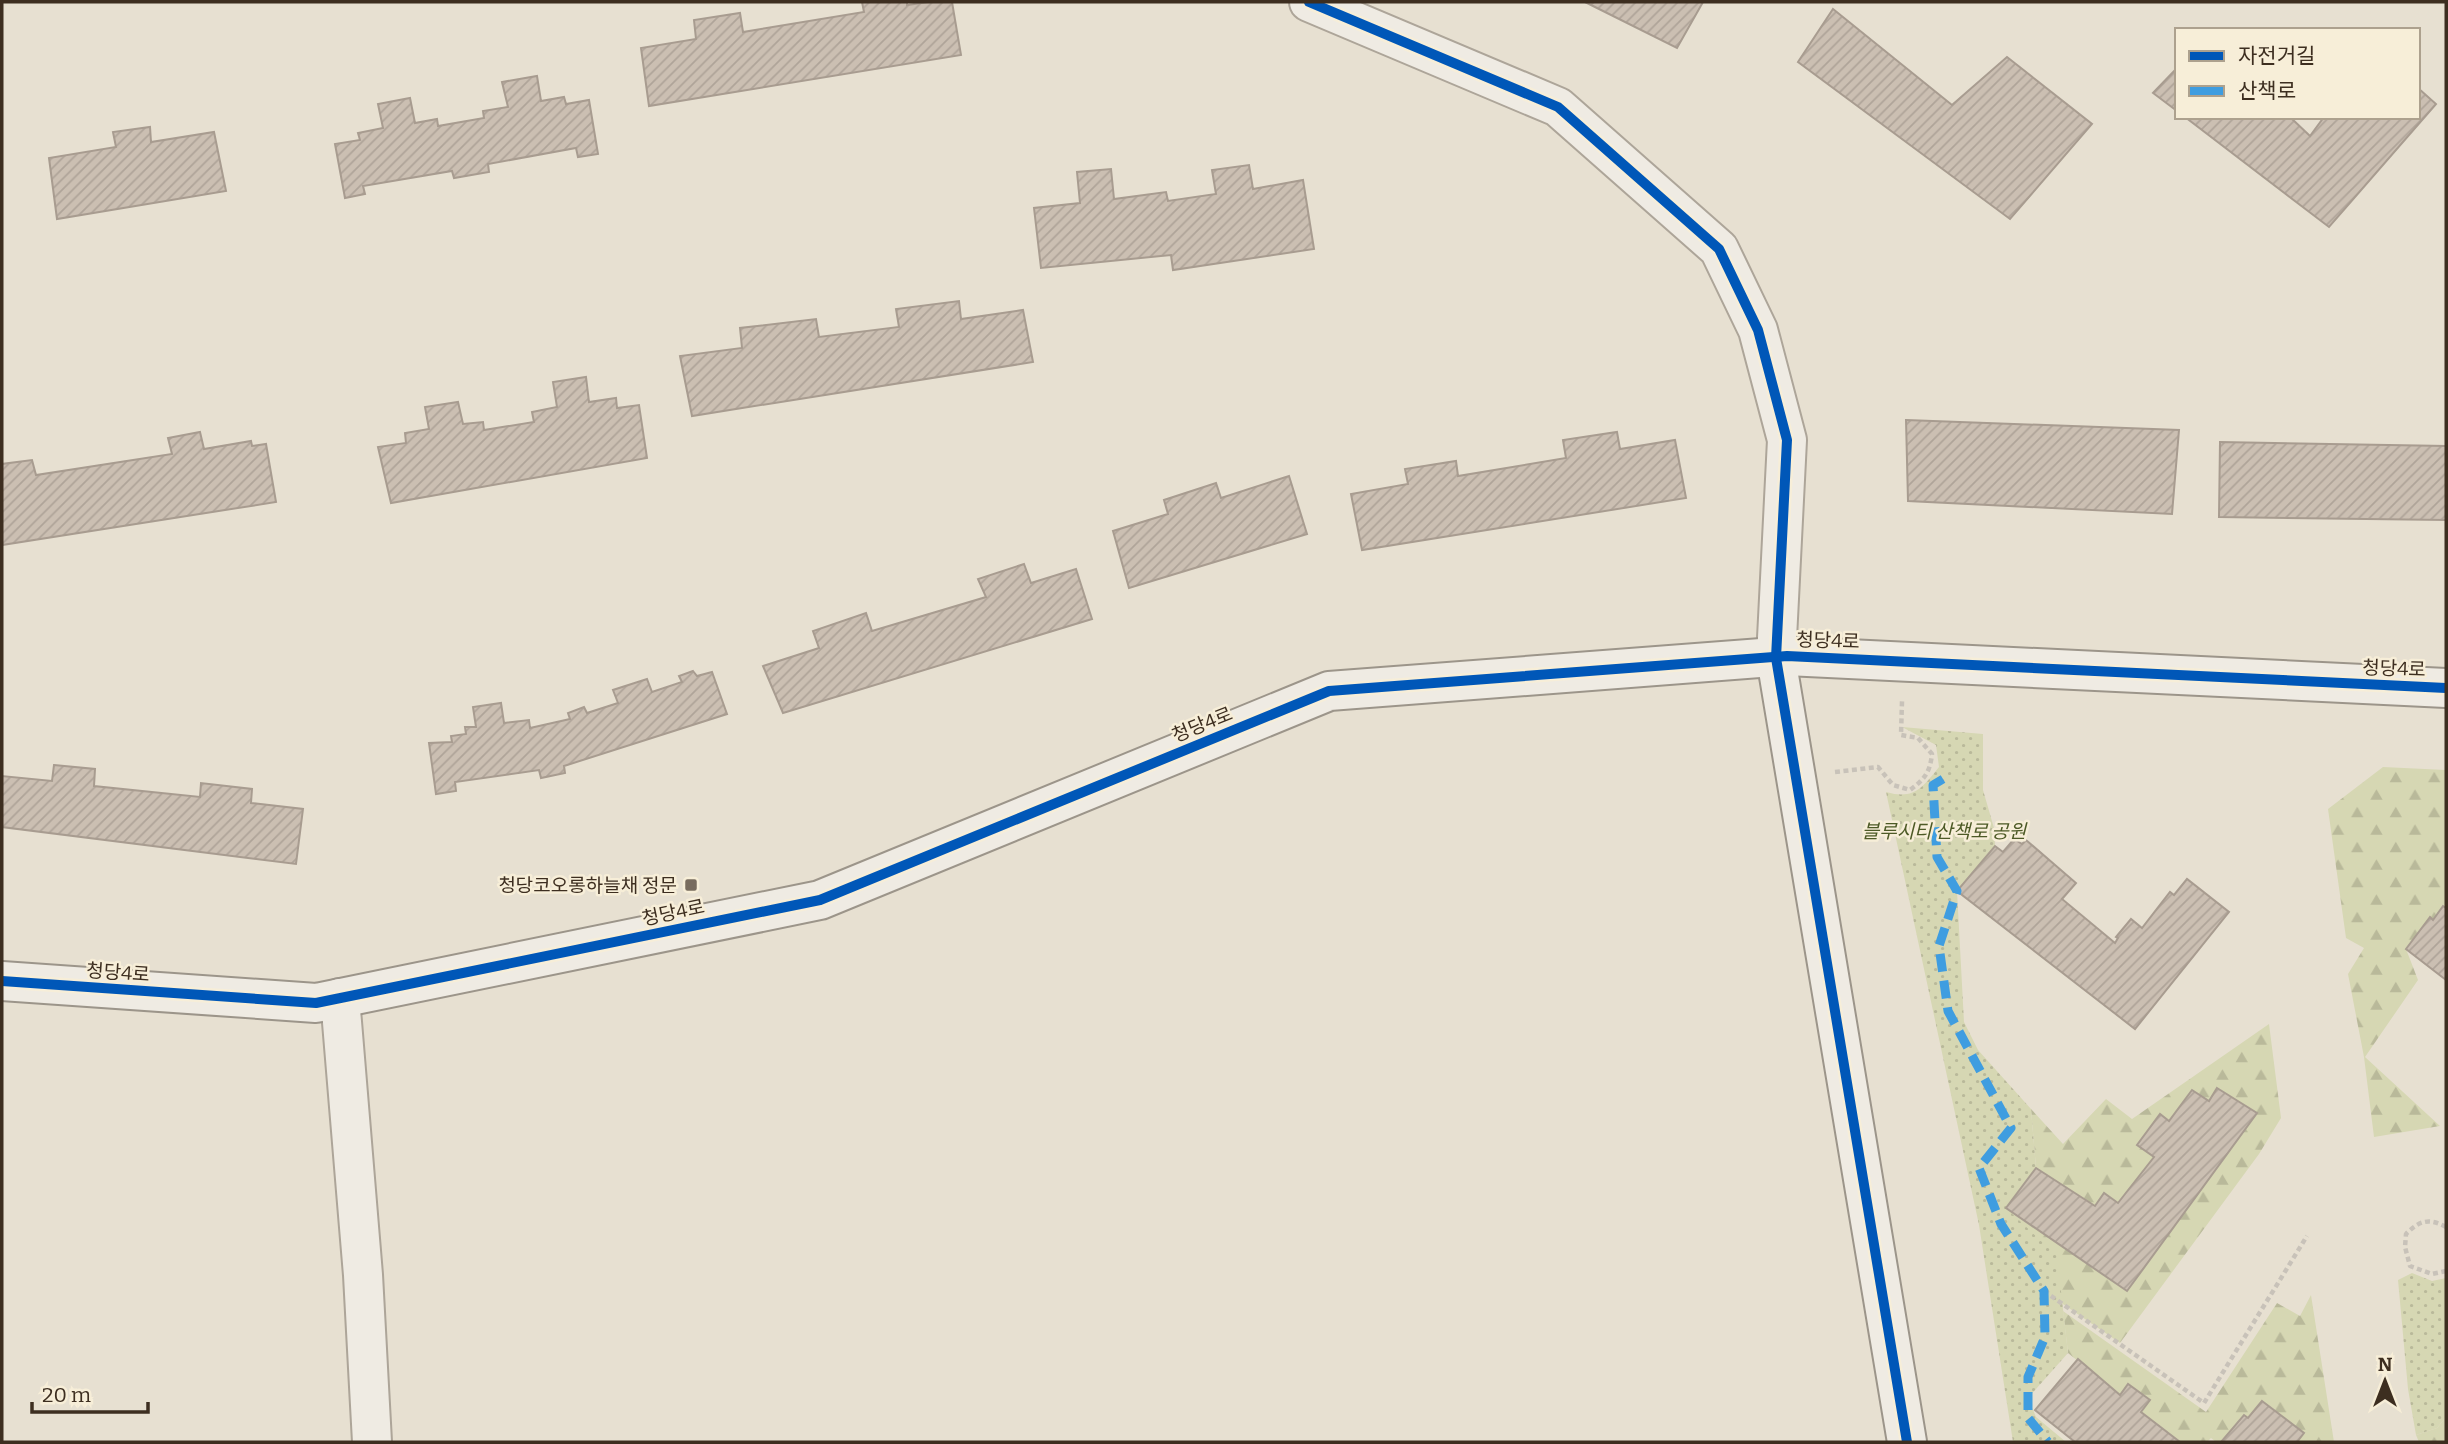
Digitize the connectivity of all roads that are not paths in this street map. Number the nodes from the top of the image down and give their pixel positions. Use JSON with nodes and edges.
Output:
{"nodes":[{"id":1,"x":1309,"y":2,"type":"edge"},
{"id":2,"x":1776,"y":658,"type":"junction"},
{"id":3,"x":2446,"y":688,"type":"edge"},
{"id":4,"x":2,"y":981,"type":"edge"},
{"id":5,"x":340,"y":998,"type":"junction"},
{"id":6,"x":372,"y":1442,"type":"edge"},
{"id":7,"x":1907,"y":1442,"type":"edge"}],
"edges":[{"from":1,"to":2,"type":"street"},
{"from":2,"to":3,"type":"street","name":"청당4로"},
{"from":2,"to":5,"type":"street","name":"청당4로"},
{"from":2,"to":7,"type":"street"},
{"from":4,"to":5,"type":"street","name":"청당4로"},
{"from":5,"to":6,"type":"street"}]}
